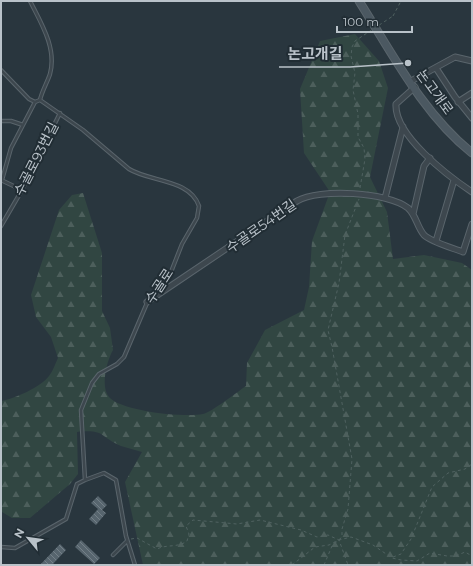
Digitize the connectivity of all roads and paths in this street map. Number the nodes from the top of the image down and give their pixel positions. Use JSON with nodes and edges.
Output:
{"nodes":[{"id":1,"x":30,"y":1,"type":"edge"},
{"id":2,"x":359,"y":1,"type":"edge"},
{"id":3,"x":401,"y":1,"type":"edge"},
{"id":4,"x":472,"y":61,"type":"edge"},
{"id":5,"x":436,"y":68,"type":"junction"},
{"id":6,"x":1,"y":70,"type":"edge"},
{"id":7,"x":413,"y":84,"type":"junction"},
{"id":8,"x":472,"y":93,"type":"edge"},
{"id":9,"x":40,"y":100,"type":"junction"},
{"id":10,"x":35,"y":102,"type":"junction"},
{"id":11,"x":458,"y":102,"type":"junction"},
{"id":12,"x":60,"y":113,"type":"junction"},
{"id":13,"x":472,"y":118,"type":"edge"},
{"id":14,"x":1,"y":122,"type":"edge"},
{"id":15,"x":23,"y":125,"type":"junction"},
{"id":16,"x":403,"y":127,"type":"junction"},
{"id":17,"x":472,"y":153,"type":"edge"},
{"id":18,"x":430,"y":158,"type":"junction"},
{"id":19,"x":2,"y":180,"type":"edge"},
{"id":20,"x":454,"y":180,"type":"junction"},
{"id":21,"x":22,"y":190,"type":"junction"},
{"id":22,"x":472,"y":192,"type":"edge"},
{"id":23,"x":359,"y":193,"type":"junction"},
{"id":24,"x":385,"y":198,"type":"junction"},
{"id":25,"x":412,"y":214,"type":"junction"},
{"id":26,"x":472,"y":224,"type":"edge"},
{"id":27,"x":1,"y":226,"type":"edge"},
{"id":28,"x":470,"y":238,"type":"edge"},
{"id":29,"x":436,"y":241,"type":"junction"},
{"id":30,"x":147,"y":302,"type":"junction"},
{"id":31,"x":472,"y":464,"type":"edge"},
{"id":32,"x":85,"y":480,"type":"junction"},
{"id":33,"x":339,"y":540,"type":"junction"},
{"id":34,"x":127,"y":541,"type":"junction"},
{"id":35,"x":1,"y":547,"type":"edge"},
{"id":36,"x":113,"y":555,"type":"dead end"},
{"id":37,"x":472,"y":556,"type":"edge"},
{"id":38,"x":392,"y":558,"type":"junction"},
{"id":39,"x":135,"y":565,"type":"edge"},
{"id":40,"x":292,"y":565,"type":"edge"},
{"id":41,"x":324,"y":565,"type":"edge"},
{"id":42,"x":348,"y":565,"type":"edge"}],
"edges":[{"from":1,"to":9,"type":"lane"},
{"from":2,"to":7,"type":"main road","name":"논고개로"},
{"from":3,"to":23,"type":"path","bridge":true},
{"from":4,"to":5,"type":"street"},
{"from":5,"to":7,"type":"street"},
{"from":5,"to":11,"type":"street"},
{"from":6,"to":10,"type":"lane"},
{"from":7,"to":16,"type":"street"},
{"from":7,"to":17,"type":"main road","name":"논고개로"},
{"from":8,"to":11,"type":"street"},
{"from":9,"to":10,"type":"lane"},
{"from":9,"to":12,"type":"lane","name":"수골로"},
{"from":10,"to":15,"type":"lane"},
{"from":11,"to":13,"type":"street"},
{"from":12,"to":21,"type":"lane","name":"수골로93번길"},
{"from":12,"to":30,"type":"lane","name":"수골로"},
{"from":14,"to":15,"type":"lane"},
{"from":15,"to":19,"type":"lane"},
{"from":16,"to":18,"type":"street"},
{"from":16,"to":24,"type":"street"},
{"from":18,"to":20,"type":"street"},
{"from":18,"to":25,"type":"street"},
{"from":19,"to":21,"type":"lane"},
{"from":20,"to":22,"type":"street"},
{"from":20,"to":29,"type":"street"},
{"from":21,"to":27,"type":"lane","name":"수골로93번길"},
{"from":23,"to":24,"type":"street","name":"수골로54번길"},
{"from":23,"to":30,"type":"street","name":"수골로54번길"},
{"from":23,"to":33,"type":"path"},
{"from":24,"to":25,"type":"street","name":"수골로54번길"},
{"from":25,"to":29,"type":"street","name":"수골로54번길"},
{"from":26,"to":28,"type":"street"},
{"from":28,"to":29,"type":"street","name":"수골로54번길"},
{"from":30,"to":32,"type":"lane","name":"수골로"},
{"from":31,"to":38,"type":"path"},
{"from":32,"to":34,"type":"lane"},
{"from":32,"to":35,"type":"lane"},
{"from":33,"to":34,"type":"path"},
{"from":33,"to":38,"type":"path"},
{"from":33,"to":40,"type":"path"},
{"from":33,"to":41,"type":"path"},
{"from":33,"to":42,"type":"path"},
{"from":34,"to":36,"type":"lane"},
{"from":34,"to":39,"type":"lane"},
{"from":37,"to":38,"type":"path"}]}
